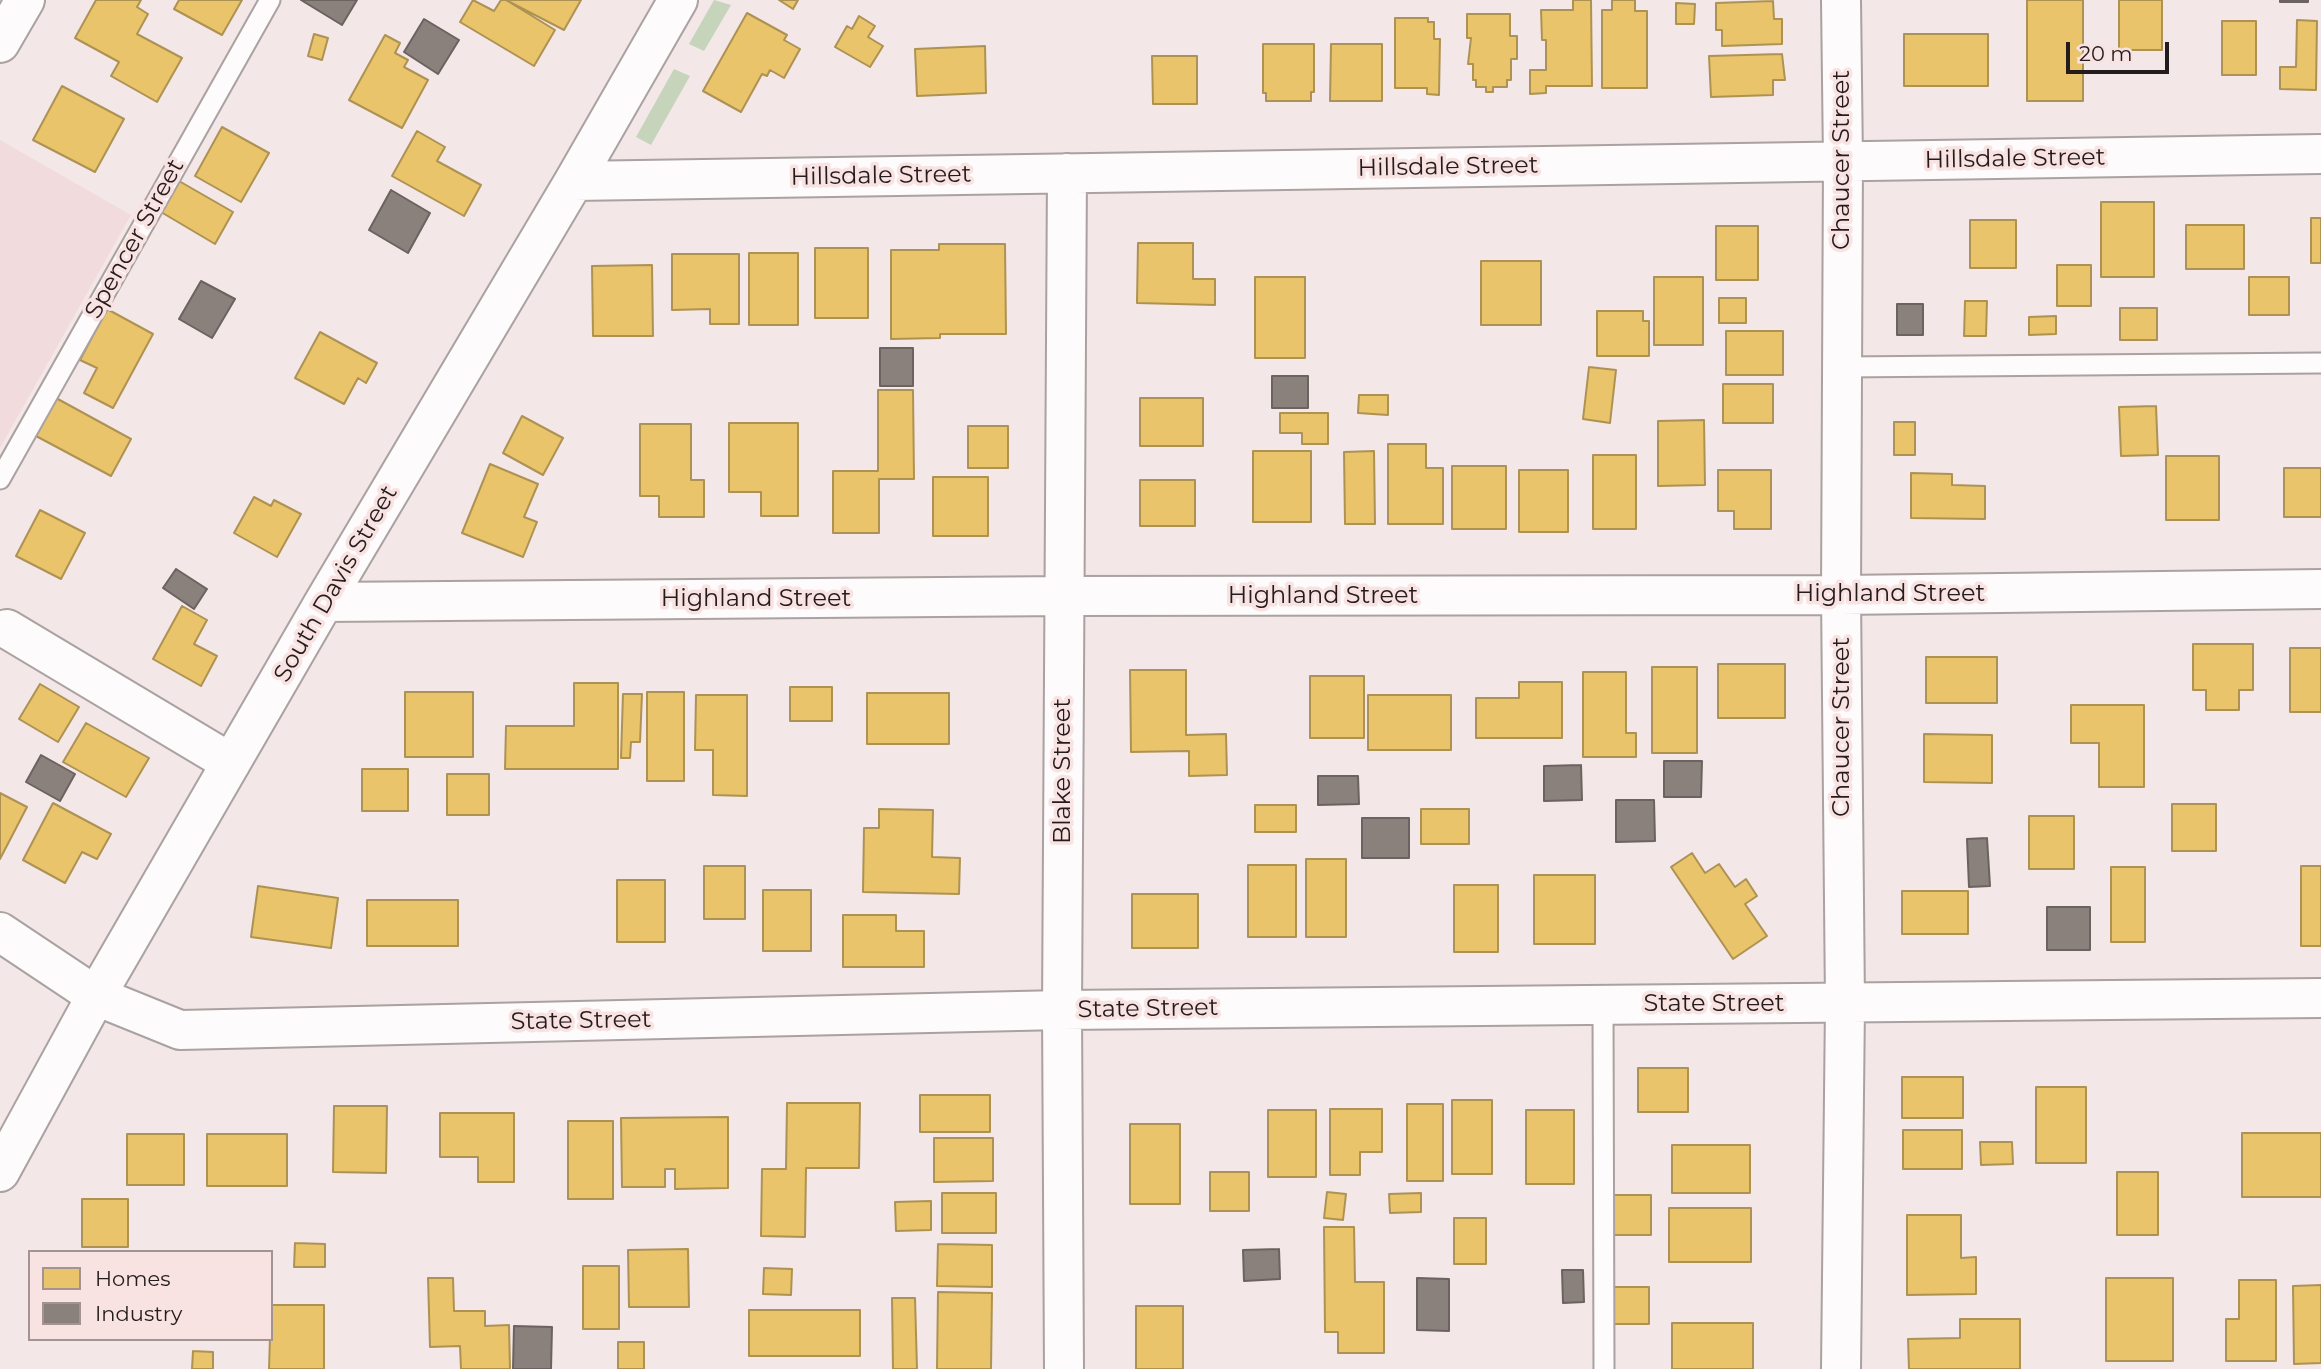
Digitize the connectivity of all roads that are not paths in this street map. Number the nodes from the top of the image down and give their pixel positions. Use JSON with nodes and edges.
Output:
{"nodes":[{"id":1,"x":26,"y":0,"type":"edge"},
{"id":2,"x":270,"y":0,"type":"edge"},
{"id":3,"x":678,"y":0,"type":"edge"},
{"id":4,"x":1841,"y":0,"type":"edge"},
{"id":5,"x":0,"y":43,"type":"edge"},
{"id":6,"x":2321,"y":154,"type":"edge"},
{"id":7,"x":1843,"y":161,"type":"junction"},
{"id":8,"x":1067,"y":173,"type":"junction"},
{"id":9,"x":574,"y":181,"type":"junction"},
{"id":10,"x":2321,"y":363,"type":"edge"},
{"id":11,"x":1842,"y":367,"type":"junction"},
{"id":12,"x":0,"y":479,"type":"edge"},
{"id":13,"x":2321,"y":590,"type":"edge"},
{"id":14,"x":1841,"y":595,"type":"junction"},
{"id":15,"x":1065,"y":596,"type":"junction"},
{"id":16,"x":324,"y":602,"type":"junction"},
{"id":17,"x":2,"y":631,"type":"edge"},
{"id":18,"x":231,"y":762,"type":"junction"},
{"id":19,"x":0,"y":932,"type":"edge"},
{"id":20,"x":96,"y":996,"type":"junction"},
{"id":21,"x":2321,"y":998,"type":"edge"},
{"id":22,"x":1844,"y":1004,"type":"junction"},
{"id":23,"x":1603,"y":1005,"type":"junction"},
{"id":24,"x":1062,"y":1010,"type":"junction"},
{"id":25,"x":0,"y":1172,"type":"edge"},
{"id":26,"x":1064,"y":1369,"type":"edge"},
{"id":27,"x":1604,"y":1369,"type":"edge"},
{"id":28,"x":1840,"y":1369,"type":"edge"}],
"edges":[{"from":1,"to":5,"type":"street"},
{"from":2,"to":12,"type":"lane","name":"Spencer Street"},
{"from":3,"to":9,"type":"street","name":"South Davis Street"},
{"from":4,"to":7,"type":"street","name":"Chaucer Street"},
{"from":6,"to":7,"type":"street","name":"Hillsdale Street"},
{"from":7,"to":8,"type":"street","name":"Hillsdale Street"},
{"from":7,"to":11,"type":"street","name":"Chaucer Street"},
{"from":8,"to":9,"type":"street","name":"Hillsdale Street"},
{"from":8,"to":15,"type":"street","name":"Blake Street"},
{"from":9,"to":16,"type":"street","name":"South Davis Street"},
{"from":10,"to":11,"type":"lane"},
{"from":11,"to":14,"type":"street","name":"Chaucer Street"},
{"from":13,"to":14,"type":"street","name":"Highland Street"},
{"from":14,"to":15,"type":"street","name":"Highland Street"},
{"from":14,"to":22,"type":"street","name":"Chaucer Street"},
{"from":15,"to":16,"type":"street","name":"Highland Street"},
{"from":15,"to":24,"type":"street","name":"Blake Street"},
{"from":16,"to":18,"type":"street","name":"South Davis Street"},
{"from":17,"to":18,"type":"street"},
{"from":18,"to":20,"type":"street","name":"South Davis Street"},
{"from":19,"to":20,"type":"street","name":"State Street"},
{"from":20,"to":24,"type":"street","name":"State Street"},
{"from":20,"to":25,"type":"street","name":"South Davis Street"},
{"from":21,"to":22,"type":"street","name":"State Street"},
{"from":22,"to":23,"type":"street","name":"State Street"},
{"from":22,"to":28,"type":"street","name":"Chaucer Street"},
{"from":23,"to":24,"type":"street","name":"State Street"},
{"from":23,"to":27,"type":"lane"},
{"from":24,"to":26,"type":"street","name":"Blake Street"}]}
